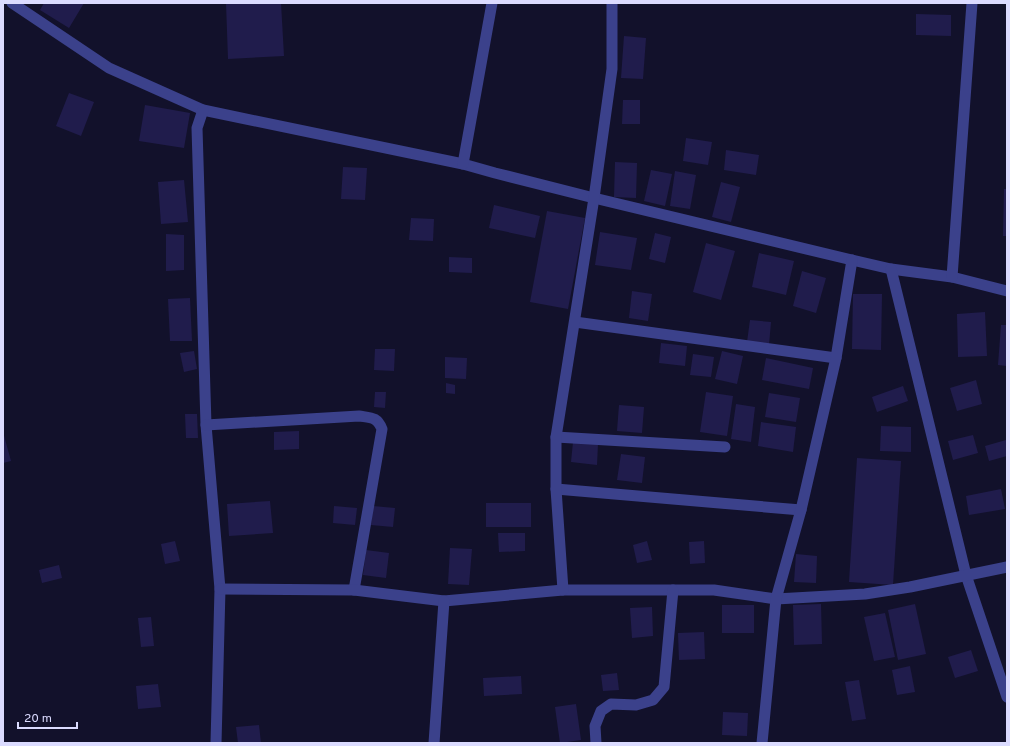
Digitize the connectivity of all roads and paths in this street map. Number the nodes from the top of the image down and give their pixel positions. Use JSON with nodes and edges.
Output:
{"nodes":[{"id":1,"x":12,"y":3,"type":"edge"},
{"id":2,"x":492,"y":3,"type":"edge"},
{"id":3,"x":612,"y":3,"type":"edge"},
{"id":4,"x":972,"y":3,"type":"edge"},
{"id":5,"x":203,"y":110,"type":"junction"},
{"id":6,"x":463,"y":164,"type":"junction"},
{"id":7,"x":594,"y":198,"type":"junction"},
{"id":8,"x":852,"y":260,"type":"junction"},
{"id":9,"x":891,"y":269,"type":"junction"},
{"id":10,"x":952,"y":277,"type":"junction"},
{"id":11,"x":1007,"y":291,"type":"edge"},
{"id":12,"x":575,"y":322,"type":"junction"},
{"id":13,"x":836,"y":358,"type":"junction"},
{"id":14,"x":206,"y":425,"type":"junction"},
{"id":15,"x":556,"y":436,"type":"junction"},
{"id":16,"x":725,"y":447,"type":"dead end"},
{"id":17,"x":556,"y":489,"type":"junction"},
{"id":18,"x":801,"y":510,"type":"junction"},
{"id":19,"x":1007,"y":567,"type":"edge"},
{"id":20,"x":966,"y":575,"type":"junction"},
{"id":21,"x":220,"y":589,"type":"junction"},
{"id":22,"x":354,"y":590,"type":"junction"},
{"id":23,"x":563,"y":590,"type":"junction"},
{"id":24,"x":673,"y":590,"type":"junction"},
{"id":25,"x":776,"y":599,"type":"junction"},
{"id":26,"x":444,"y":601,"type":"junction"},
{"id":27,"x":1007,"y":697,"type":"edge"},
{"id":28,"x":216,"y":743,"type":"edge"},
{"id":29,"x":434,"y":743,"type":"edge"},
{"id":30,"x":596,"y":743,"type":"edge"},
{"id":31,"x":762,"y":743,"type":"edge"}],
"edges":[{"from":1,"to":5,"type":"street"},
{"from":2,"to":6,"type":"street"},
{"from":3,"to":7,"type":"street"},
{"from":4,"to":10,"type":"street"},
{"from":5,"to":6,"type":"street"},
{"from":5,"to":14,"type":"street"},
{"from":6,"to":7,"type":"street"},
{"from":7,"to":8,"type":"street"},
{"from":7,"to":12,"type":"street"},
{"from":8,"to":9,"type":"street"},
{"from":8,"to":13,"type":"street"},
{"from":9,"to":10,"type":"street"},
{"from":9,"to":20,"type":"street"},
{"from":10,"to":11,"type":"street"},
{"from":12,"to":13,"type":"street"},
{"from":12,"to":15,"type":"street"},
{"from":13,"to":18,"type":"street"},
{"from":14,"to":21,"type":"street"},
{"from":14,"to":22,"type":"street"},
{"from":15,"to":16,"type":"street"},
{"from":15,"to":17,"type":"street"},
{"from":17,"to":18,"type":"street"},
{"from":17,"to":23,"type":"street"},
{"from":18,"to":25,"type":"street"},
{"from":19,"to":20,"type":"street"},
{"from":20,"to":25,"type":"street"},
{"from":20,"to":27,"type":"street"},
{"from":21,"to":22,"type":"street"},
{"from":21,"to":28,"type":"street"},
{"from":22,"to":26,"type":"street"},
{"from":23,"to":24,"type":"street"},
{"from":23,"to":26,"type":"street"},
{"from":24,"to":25,"type":"street"},
{"from":24,"to":30,"type":"street"},
{"from":25,"to":31,"type":"street"},
{"from":26,"to":29,"type":"street"}]}
